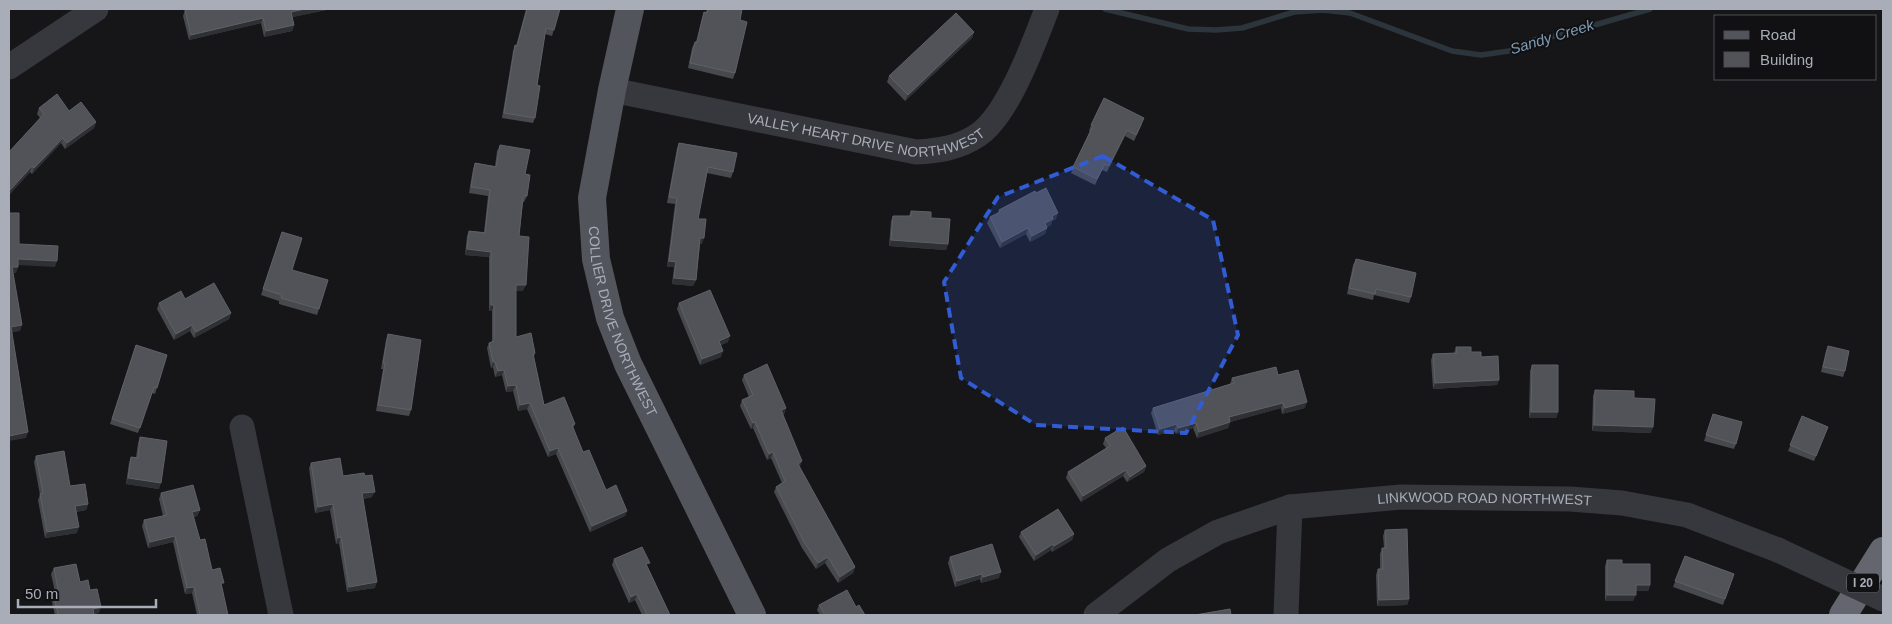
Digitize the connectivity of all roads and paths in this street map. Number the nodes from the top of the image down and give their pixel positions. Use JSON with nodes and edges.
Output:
{"nodes":[{"id":1,"x":96,"y":9,"type":"edge"},
{"id":2,"x":630,"y":9,"type":"edge"},
{"id":3,"x":1047,"y":9,"type":"edge"},
{"id":4,"x":9,"y":67,"type":"edge"},
{"id":5,"x":612,"y":90,"type":"junction"},
{"id":6,"x":242,"y":427,"type":"dead end"},
{"id":7,"x":1290,"y":507,"type":"junction"},
{"id":8,"x":1883,"y":551,"type":"edge"},
{"id":9,"x":1883,"y":599,"type":"edge"},
{"id":10,"x":281,"y":615,"type":"edge"},
{"id":11,"x":752,"y":615,"type":"edge"},
{"id":12,"x":1096,"y":615,"type":"edge"},
{"id":13,"x":1286,"y":615,"type":"edge"},
{"id":14,"x":1843,"y":615,"type":"edge"}],
"edges":[{"from":1,"to":4,"type":"street"},
{"from":2,"to":5,"type":"main road","name":"COLLIER DRIVE NORTHWEST"},
{"from":3,"to":5,"type":"street","name":"VALLEY HEART DRIVE NORTHWEST"},
{"from":5,"to":11,"type":"main road","name":"COLLIER DRIVE NORTHWEST"},
{"from":6,"to":10,"type":"street"},
{"from":7,"to":9,"type":"street","name":"LINKWOOD ROAD NORTHWEST","bridge":true},
{"from":7,"to":12,"type":"street","name":"LINKWOOD ROAD NORTHWEST"},
{"from":7,"to":13,"type":"street"},
{"from":8,"to":14,"type":"highway","number":"I 20"}]}
